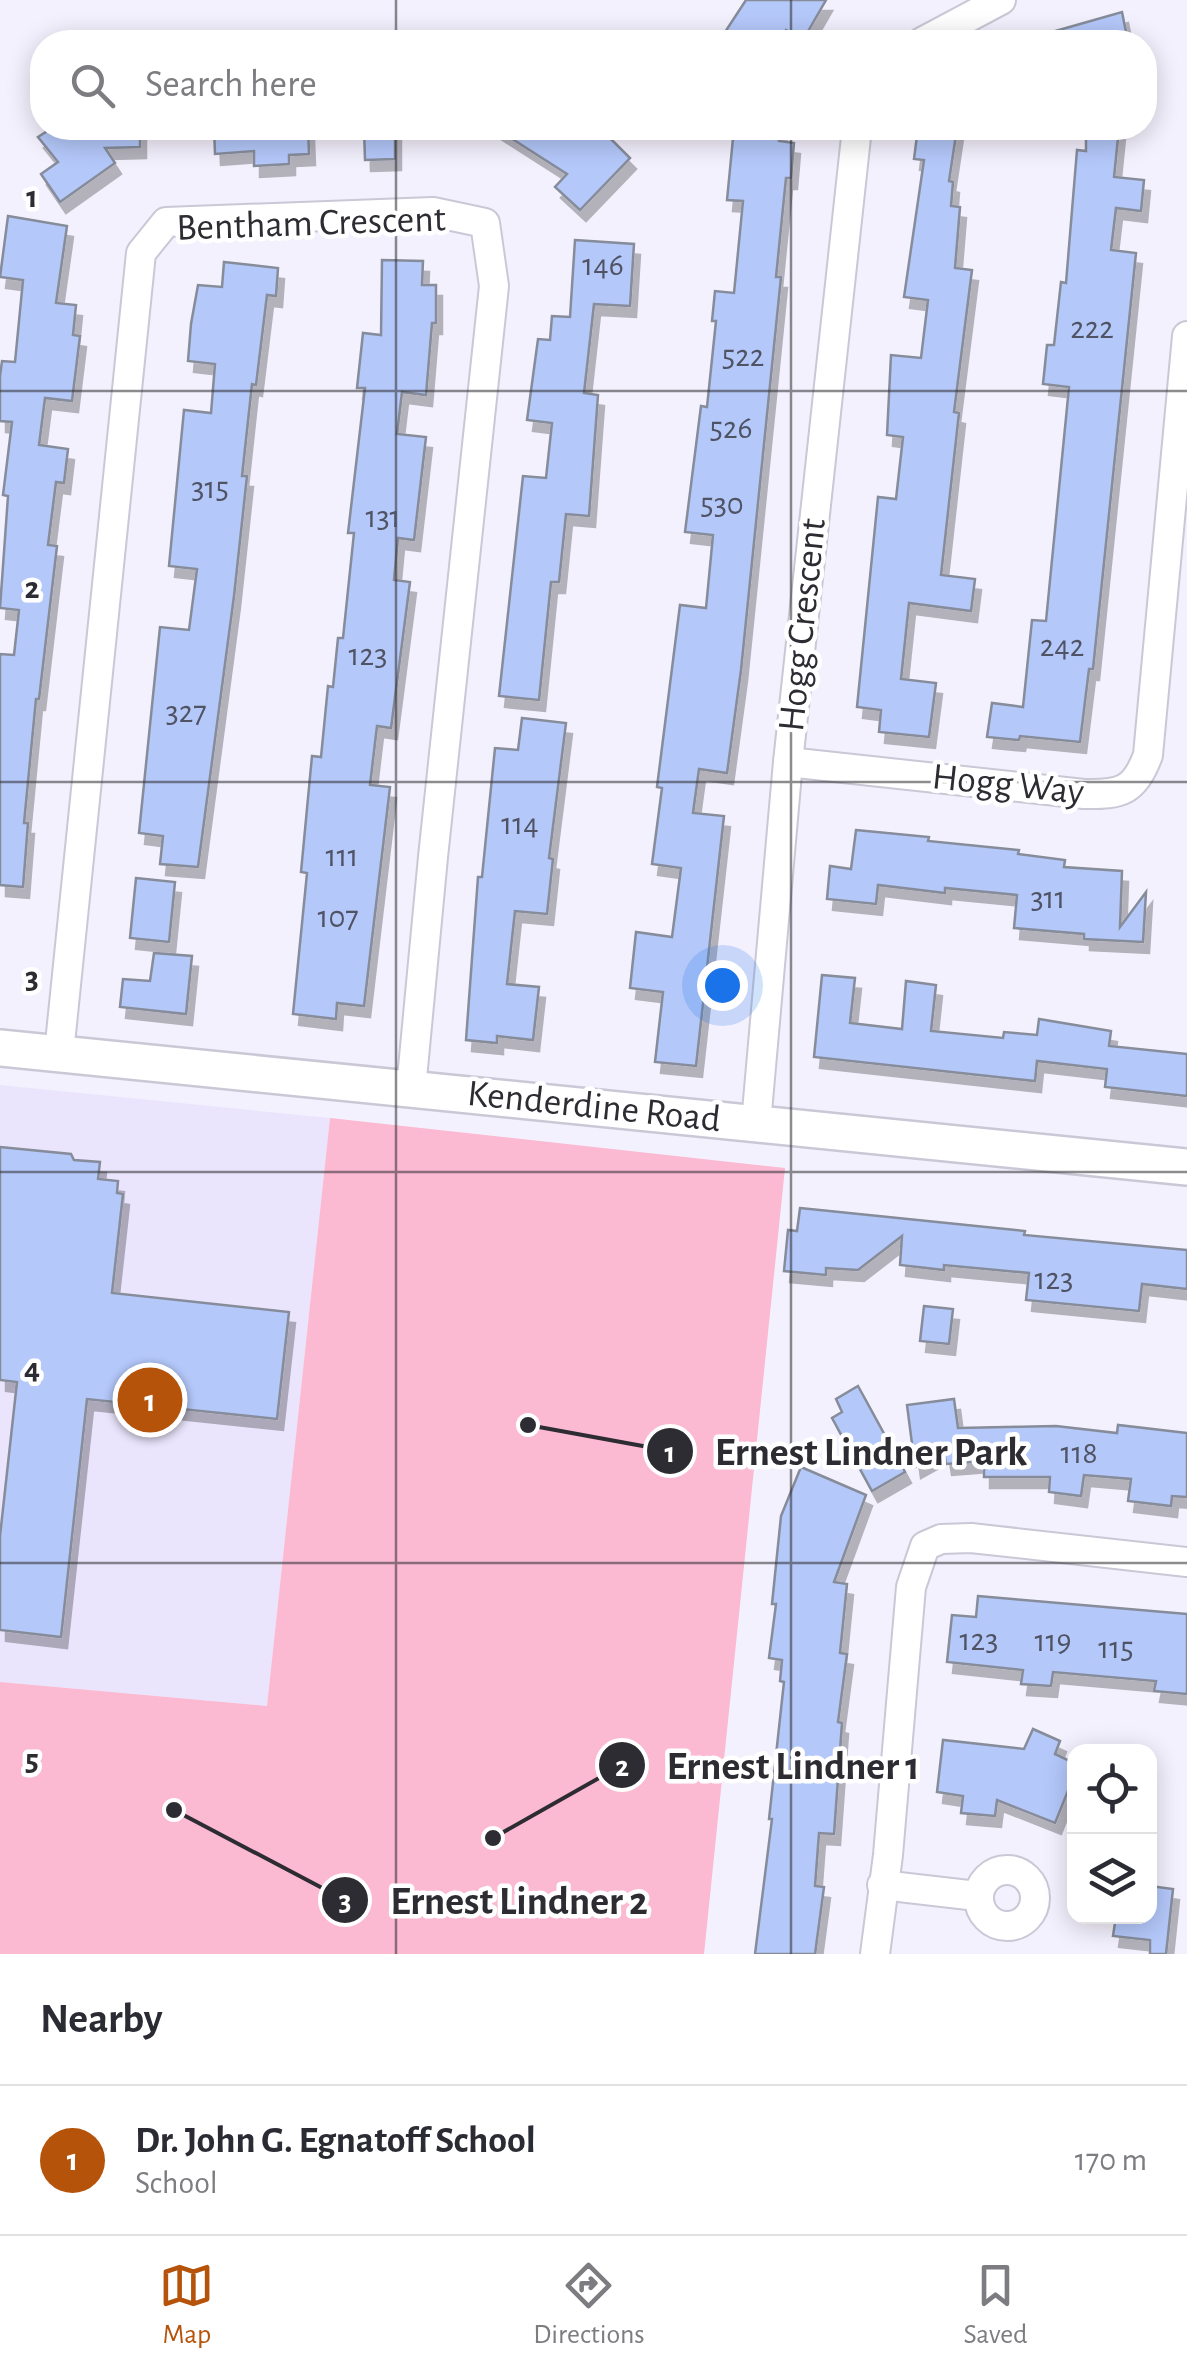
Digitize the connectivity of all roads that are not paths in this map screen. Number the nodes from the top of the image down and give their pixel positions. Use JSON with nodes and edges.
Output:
{"nodes":[{"id":1,"x":1001,"y":0,"type":"edge"},
{"id":2,"x":945,"y":30,"type":"edge"},
{"id":3,"x":856,"y":140,"type":"edge"},
{"id":4,"x":1187,"y":336,"type":"edge"},
{"id":5,"x":788,"y":762,"type":"junction"},
{"id":6,"x":0,"y":1048,"type":"edge"},
{"id":7,"x":59,"y":1052,"type":"junction"},
{"id":8,"x":412,"y":1089,"type":"junction"},
{"id":9,"x":756,"y":1123,"type":"junction"},
{"id":10,"x":1187,"y":1167,"type":"edge"},
{"id":11,"x":1187,"y":1562,"type":"edge"},
{"id":12,"x":882,"y":1885,"type":"junction"},
{"id":13,"x":977,"y":1896,"type":"dead end"},
{"id":14,"x":875,"y":1954,"type":"edge"}],
"edges":[{"from":1,"to":2,"type":"street"},
{"from":3,"to":5,"type":"street","name":"Hogg Crescent"},
{"from":4,"to":5,"type":"street","name":"Hogg Way"},
{"from":5,"to":9,"type":"street","name":"Hogg Crescent"},
{"from":6,"to":7,"type":"street","name":"Kenderdine Road"},
{"from":7,"to":8,"type":"street","name":"Kenderdine Road"},
{"from":7,"to":8,"type":"street","name":"Bentham Crescent"},
{"from":8,"to":9,"type":"street","name":"Kenderdine Road"},
{"from":9,"to":10,"type":"street","name":"Kenderdine Road"},
{"from":11,"to":12,"type":"street"},
{"from":12,"to":13,"type":"street"},
{"from":12,"to":14,"type":"street"}]}
